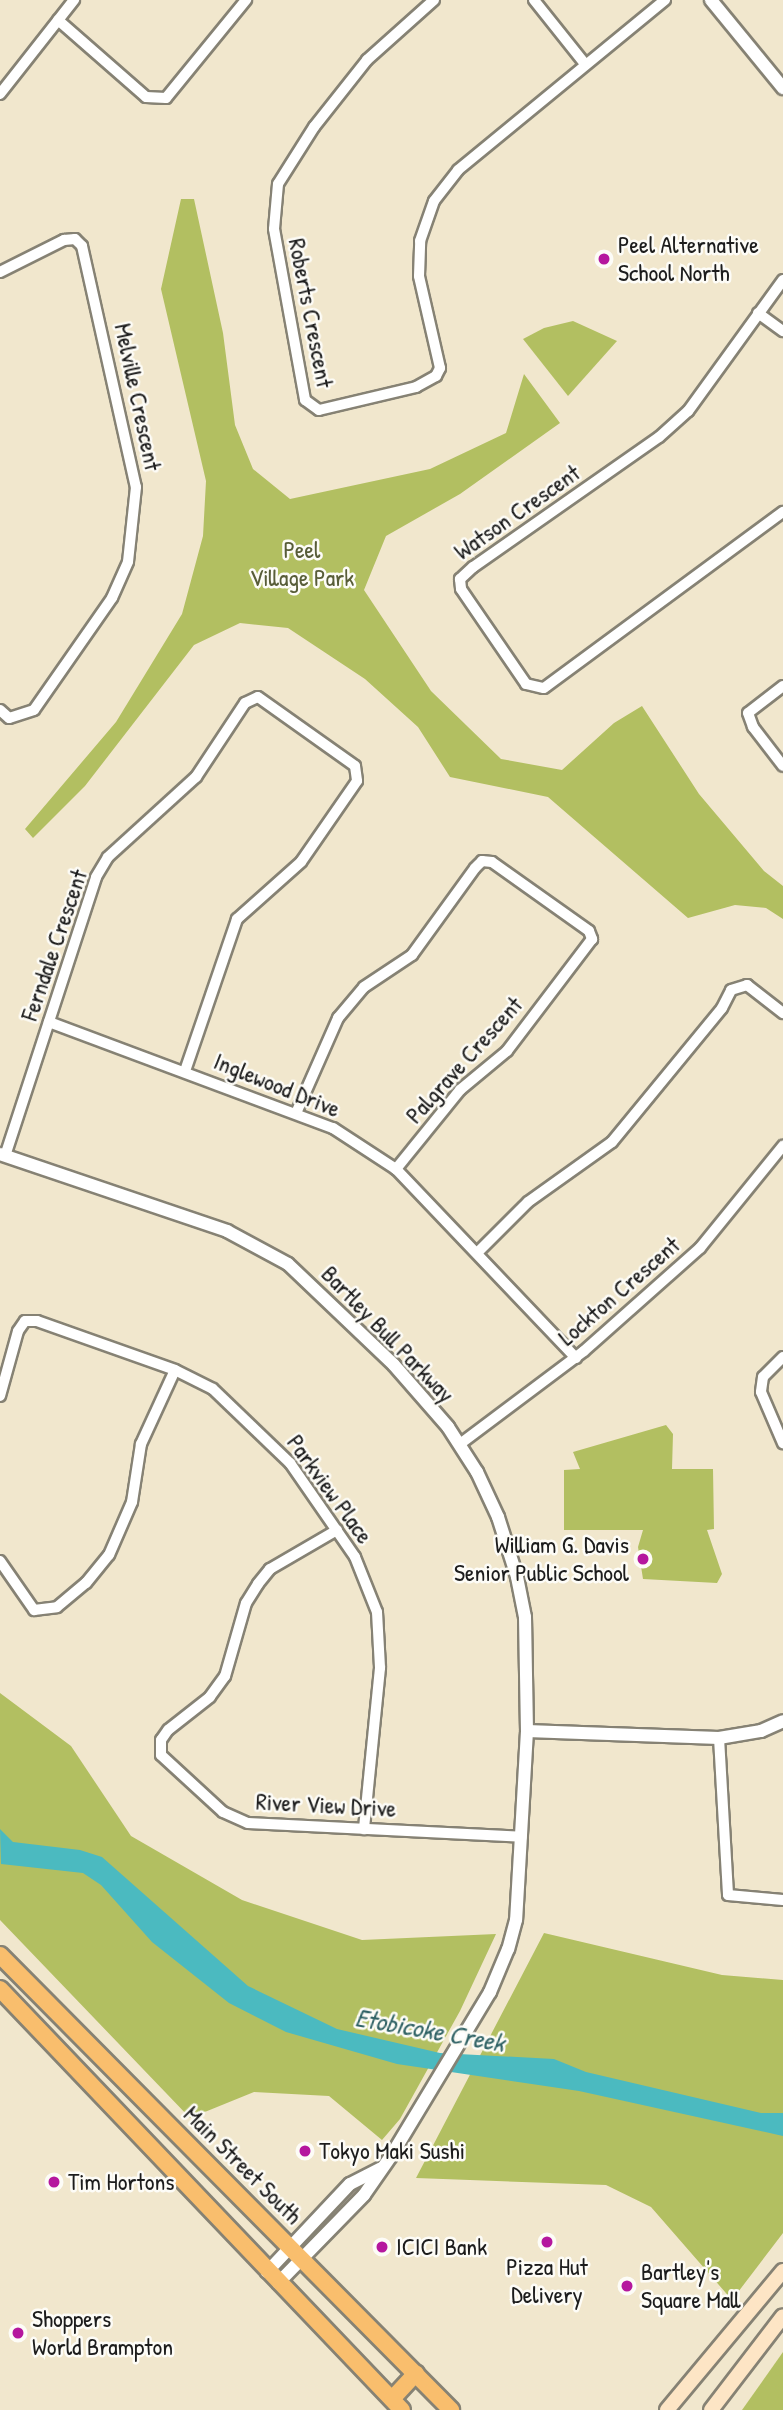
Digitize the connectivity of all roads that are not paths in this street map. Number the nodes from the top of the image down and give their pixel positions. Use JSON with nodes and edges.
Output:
{"nodes":[{"id":1,"x":74,"y":0,"type":"edge"},
{"id":2,"x":246,"y":0,"type":"edge"},
{"id":3,"x":434,"y":0,"type":"edge"},
{"id":4,"x":534,"y":0,"type":"edge"},
{"id":5,"x":666,"y":0,"type":"edge"},
{"id":6,"x":711,"y":0,"type":"edge"},
{"id":7,"x":58,"y":20,"type":"junction"},
{"id":8,"x":585,"y":64,"type":"junction"},
{"id":9,"x":783,"y":88,"type":"edge"},
{"id":10,"x":0,"y":94,"type":"edge"},
{"id":11,"x":0,"y":272,"type":"edge"},
{"id":12,"x":783,"y":280,"type":"edge"},
{"id":13,"x":758,"y":313,"type":"junction"},
{"id":14,"x":783,"y":331,"type":"edge"},
{"id":15,"x":783,"y":512,"type":"edge"},
{"id":16,"x":783,"y":686,"type":"edge"},
{"id":17,"x":0,"y":710,"type":"edge"},
{"id":18,"x":783,"y":765,"type":"edge"},
{"id":19,"x":783,"y":1013,"type":"edge"},
{"id":20,"x":49,"y":1022,"type":"junction"},
{"id":21,"x":185,"y":1071,"type":"junction"},
{"id":22,"x":297,"y":1111,"type":"junction"},
{"id":23,"x":783,"y":1146,"type":"edge"},
{"id":24,"x":2,"y":1155,"type":"edge"},
{"id":25,"x":396,"y":1169,"type":"junction"},
{"id":26,"x":479,"y":1251,"type":"junction"},
{"id":27,"x":783,"y":1357,"type":"edge"},
{"id":28,"x":576,"y":1358,"type":"junction"},
{"id":29,"x":175,"y":1370,"type":"junction"},
{"id":30,"x":0,"y":1396,"type":"edge"},
{"id":31,"x":783,"y":1443,"type":"edge"},
{"id":32,"x":460,"y":1444,"type":"junction"},
{"id":33,"x":337,"y":1530,"type":"junction"},
{"id":34,"x":0,"y":1561,"type":"edge"},
{"id":35,"x":783,"y":1720,"type":"edge"},
{"id":36,"x":527,"y":1731,"type":"junction"},
{"id":37,"x":719,"y":1738,"type":"junction"},
{"id":38,"x":364,"y":1829,"type":"junction"},
{"id":39,"x":522,"y":1837,"type":"junction"},
{"id":40,"x":783,"y":1900,"type":"edge"},
{"id":41,"x":0,"y":1955,"type":"edge"},
{"id":42,"x":0,"y":1989,"type":"edge"},
{"id":43,"x":297,"y":2252,"type":"junction"},
{"id":44,"x":783,"y":2271,"type":"edge"},
{"id":45,"x":272,"y":2277,"type":"junction"},
{"id":46,"x":783,"y":2316,"type":"edge"},
{"id":47,"x":416,"y":2373,"type":"junction"},
{"id":48,"x":397,"y":2405,"type":"edge"},
{"id":49,"x":451,"y":2410,"type":"edge"},
{"id":50,"x":667,"y":2410,"type":"edge"},
{"id":51,"x":712,"y":2410,"type":"edge"}],
"edges":[{"from":1,"to":7,"type":"street"},
{"from":2,"to":7,"type":"street"},
{"from":3,"to":8,"type":"street","name":"Roberts Crescent"},
{"from":4,"to":8,"type":"street"},
{"from":5,"to":8,"type":"street","name":"Roberts Crescent"},
{"from":6,"to":9,"type":"street"},
{"from":7,"to":10,"type":"street"},
{"from":11,"to":17,"type":"street","name":"Melville Crescent"},
{"from":12,"to":13,"type":"street","name":"Watson Crescent"},
{"from":13,"to":14,"type":"street"},
{"from":13,"to":15,"type":"street","name":"Watson Crescent"},
{"from":16,"to":18,"type":"street"},
{"from":19,"to":26,"type":"street"},
{"from":20,"to":21,"type":"street","name":"Inglewood Drive"},
{"from":20,"to":21,"type":"street","name":"Ferndale Crescent"},
{"from":20,"to":24,"type":"street","name":"Ferndale Crescent"},
{"from":21,"to":22,"type":"street","name":"Inglewood Drive"},
{"from":22,"to":25,"type":"street","name":"Inglewood Drive"},
{"from":22,"to":25,"type":"street","name":"Palgrave Crescent"},
{"from":23,"to":28,"type":"street","name":"Lockton Crescent"},
{"from":24,"to":32,"type":"street","name":"Bartley Bull Parkway"},
{"from":25,"to":26,"type":"street","name":"Inglewood Drive"},
{"from":26,"to":28,"type":"street","name":"Inglewood Drive"},
{"from":27,"to":31,"type":"street"},
{"from":28,"to":32,"type":"street","name":"Lockton Crescent"},
{"from":29,"to":30,"type":"street","name":"Parkview Place"},
{"from":29,"to":33,"type":"street","name":"Parkview Place"},
{"from":29,"to":34,"type":"street"},
{"from":32,"to":36,"type":"street","name":"Bartley Bull Parkway"},
{"from":33,"to":38,"type":"street","name":"Parkview Place"},
{"from":33,"to":38,"type":"street","name":"River View Drive"},
{"from":35,"to":37,"type":"street"},
{"from":36,"to":37,"type":"street"},
{"from":36,"to":39,"type":"street","name":"Bartley Bull Parkway"},
{"from":37,"to":40,"type":"street"},
{"from":38,"to":39,"type":"street","name":"River View Drive"},
{"from":39,"to":43,"type":"street","name":"Bartley Bull Parkway"},
{"from":41,"to":43,"type":"main road","name":"Main Street South"},
{"from":42,"to":45,"type":"main road"},
{"from":43,"to":45,"type":"street","name":"Bartley Bull Parkway"},
{"from":43,"to":47,"type":"main road","name":"Main Street South"},
{"from":44,"to":50,"type":"main road"},
{"from":45,"to":48,"type":"main road"},
{"from":46,"to":51,"type":"main road"},
{"from":47,"to":48,"type":"main road"},
{"from":47,"to":49,"type":"main road","name":"Main Street South"}]}
